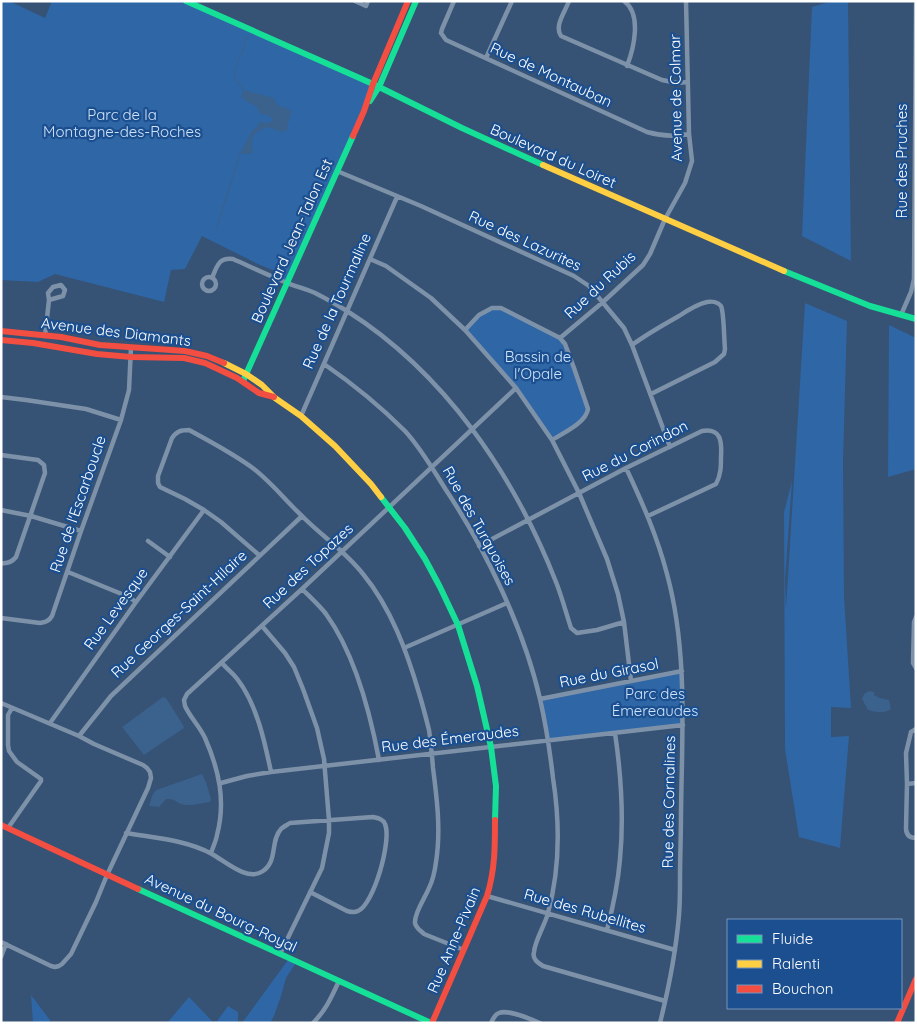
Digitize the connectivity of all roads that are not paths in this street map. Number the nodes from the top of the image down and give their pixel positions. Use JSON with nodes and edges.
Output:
{"nodes":[{"id":1,"x":186,"y":1,"type":"edge"},
{"id":2,"x":355,"y":1,"type":"edge"},
{"id":3,"x":408,"y":1,"type":"edge"},
{"id":4,"x":416,"y":1,"type":"edge"},
{"id":5,"x":454,"y":1,"type":"edge"},
{"id":6,"x":512,"y":1,"type":"edge"},
{"id":7,"x":569,"y":1,"type":"edge"},
{"id":8,"x":624,"y":1,"type":"edge"},
{"id":9,"x":686,"y":1,"type":"edge"},
{"id":10,"x":367,"y":4,"type":"edge"},
{"id":11,"x":916,"y":4,"type":"edge"},
{"id":12,"x":915,"y":24,"type":"edge"},
{"id":13,"x":486,"y":58,"type":"junction"},
{"id":14,"x":627,"y":66,"type":"junction"},
{"id":15,"x":687,"y":82,"type":"junction"},
{"id":16,"x":376,"y":86,"type":"junction"},
{"id":17,"x":915,"y":93,"type":"edge"},
{"id":18,"x":689,"y":134,"type":"junction"},
{"id":19,"x":337,"y":171,"type":"junction"},
{"id":20,"x":397,"y":197,"type":"junction"},
{"id":21,"x":915,"y":204,"type":"edge"},
{"id":22,"x":665,"y":219,"type":"junction"},
{"id":23,"x":370,"y":259,"type":"junction"},
{"id":24,"x":915,"y":262,"type":"edge"},
{"id":25,"x":212,"y":278,"type":"dead end"},
{"id":26,"x":287,"y":283,"type":"junction"},
{"id":27,"x":49,"y":300,"type":"dead end"},
{"id":28,"x":603,"y":302,"type":"junction"},
{"id":29,"x":346,"y":311,"type":"junction"},
{"id":30,"x":901,"y":315,"type":"junction"},
{"id":31,"x":916,"y":319,"type":"edge"},
{"id":32,"x":466,"y":330,"type":"junction"},
{"id":33,"x":1,"y":331,"type":"edge"},
{"id":34,"x":45,"y":336,"type":"junction"},
{"id":35,"x":560,"y":338,"type":"junction"},
{"id":36,"x":1,"y":340,"type":"edge"},
{"id":37,"x":632,"y":344,"type":"junction"},
{"id":38,"x":131,"y":347,"type":"junction"},
{"id":39,"x":131,"y":357,"type":"junction"},
{"id":40,"x":324,"y":364,"type":"junction"},
{"id":41,"x":246,"y":374,"type":"junction"},
{"id":42,"x":242,"y":381,"type":"junction"},
{"id":43,"x":516,"y":388,"type":"junction"},
{"id":44,"x":651,"y":394,"type":"junction"},
{"id":45,"x":1,"y":398,"type":"edge"},
{"id":46,"x":275,"y":398,"type":"junction"},
{"id":47,"x":301,"y":416,"type":"junction"},
{"id":48,"x":121,"y":420,"type":"junction"},
{"id":49,"x":472,"y":429,"type":"junction"},
{"id":50,"x":552,"y":440,"type":"junction"},
{"id":51,"x":670,"y":447,"type":"junction"},
{"id":52,"x":1,"y":455,"type":"edge"},
{"id":53,"x":431,"y":466,"type":"junction"},
{"id":54,"x":626,"y":468,"type":"junction"},
{"id":55,"x":579,"y":493,"type":"junction"},
{"id":56,"x":390,"y":506,"type":"junction"},
{"id":57,"x":1,"y":510,"type":"edge"},
{"id":58,"x":204,"y":510,"type":"junction"},
{"id":59,"x":31,"y":516,"type":"junction"},
{"id":60,"x":302,"y":516,"type":"junction"},
{"id":61,"x":648,"y":516,"type":"junction"},
{"id":62,"x":528,"y":520,"type":"junction"},
{"id":63,"x":81,"y":531,"type":"junction"},
{"id":64,"x":148,"y":541,"type":"dead end"},
{"id":65,"x":479,"y":546,"type":"junction"},
{"id":66,"x":342,"y":552,"type":"junction"},
{"id":67,"x":259,"y":555,"type":"junction"},
{"id":68,"x":170,"y":557,"type":"junction"},
{"id":69,"x":1,"y":563,"type":"edge"},
{"id":70,"x":68,"y":572,"type":"junction"},
{"id":71,"x":302,"y":589,"type":"junction"},
{"id":72,"x":136,"y":602,"type":"junction"},
{"id":73,"x":507,"y":603,"type":"junction"},
{"id":74,"x":916,"y":617,"type":"edge"},
{"id":75,"x":1,"y":618,"type":"edge"},
{"id":76,"x":624,"y":622,"type":"junction"},
{"id":77,"x":458,"y":625,"type":"junction"},
{"id":78,"x":262,"y":626,"type":"junction"},
{"id":79,"x":404,"y":648,"type":"junction"},
{"id":80,"x":222,"y":663,"type":"junction"},
{"id":81,"x":916,"y":668,"type":"edge"},
{"id":82,"x":682,"y":671,"type":"junction"},
{"id":83,"x":631,"y":681,"type":"junction"},
{"id":84,"x":540,"y":699,"type":"junction"},
{"id":85,"x":1,"y":703,"type":"edge"},
{"id":86,"x":12,"y":708,"type":"junction"},
{"id":87,"x":50,"y":723,"type":"junction"},
{"id":88,"x":683,"y":725,"type":"junction"},
{"id":89,"x":916,"y":729,"type":"edge"},
{"id":90,"x":615,"y":733,"type":"junction"},
{"id":91,"x":79,"y":736,"type":"junction"},
{"id":92,"x":548,"y":740,"type":"junction"},
{"id":93,"x":491,"y":747,"type":"junction"},
{"id":94,"x":431,"y":754,"type":"junction"},
{"id":95,"x":379,"y":760,"type":"junction"},
{"id":96,"x":324,"y":767,"type":"junction"},
{"id":97,"x":270,"y":772,"type":"junction"},
{"id":98,"x":220,"y":783,"type":"junction"},
{"id":99,"x":916,"y":783,"type":"edge"},
{"id":100,"x":907,"y":784,"type":"junction"},
{"id":101,"x":329,"y":820,"type":"junction"},
{"id":102,"x":4,"y":826,"type":"edge"},
{"id":103,"x":126,"y":833,"type":"junction"},
{"id":104,"x":916,"y":838,"type":"edge"},
{"id":105,"x":211,"y":853,"type":"junction"},
{"id":106,"x":107,"y":875,"type":"junction"},
{"id":107,"x":310,"y":892,"type":"junction"},
{"id":108,"x":487,"y":896,"type":"junction"},
{"id":109,"x":548,"y":914,"type":"junction"},
{"id":110,"x":608,"y":930,"type":"junction"},
{"id":111,"x":4,"y":943,"type":"edge"},
{"id":112,"x":464,"y":950,"type":"junction"},
{"id":113,"x":675,"y":950,"type":"junction"},
{"id":114,"x":280,"y":954,"type":"junction"},
{"id":115,"x":1,"y":956,"type":"edge"},
{"id":116,"x":916,"y":979,"type":"edge"},
{"id":117,"x":339,"y":981,"type":"junction"},
{"id":118,"x":665,"y":1001,"type":"junction"},
{"id":119,"x":313,"y":1023,"type":"edge"},
{"id":120,"x":432,"y":1023,"type":"edge"},
{"id":121,"x":491,"y":1023,"type":"edge"},
{"id":122,"x":540,"y":1023,"type":"edge"},
{"id":123,"x":660,"y":1023,"type":"edge"},
{"id":124,"x":896,"y":1023,"type":"edge"}],
"edges":[{"from":1,"to":16,"type":"street","name":"Boulevard du Loiret"},
{"from":2,"to":10,"type":"street"},
{"from":3,"to":16,"type":"street","name":"Boulevard Jean-Talon Est"},
{"from":4,"to":16,"type":"street","name":"Boulevard Jean-Talon Est"},
{"from":5,"to":13,"type":"street","name":"Rue de Montauban"},
{"from":6,"to":13,"type":"street"},
{"from":7,"to":14,"type":"street"},
{"from":8,"to":14,"type":"street"},
{"from":9,"to":15,"type":"street","name":"Avenue de Colmar"},
{"from":11,"to":12,"type":"street","name":"Rue des Pruches"},
{"from":12,"to":17,"type":"street","name":"Rue des Pruches"},
{"from":13,"to":18,"type":"street","name":"Rue de Montauban"},
{"from":14,"to":15,"type":"street"},
{"from":15,"to":18,"type":"street","name":"Avenue de Colmar"},
{"from":16,"to":19,"type":"street","name":"Boulevard Jean-Talon Est"},
{"from":16,"to":22,"type":"street","name":"Boulevard du Loiret"},
{"from":17,"to":21,"type":"street","name":"Rue des Pruches"},
{"from":18,"to":22,"type":"street","name":"Avenue de Colmar"},
{"from":19,"to":20,"type":"street","name":"Rue des Lazurites"},
{"from":19,"to":26,"type":"street","name":"Boulevard Jean-Talon Est"},
{"from":20,"to":23,"type":"street","name":"Rue de la Tourmaline"},
{"from":20,"to":28,"type":"street","name":"Rue des Lazurites"},
{"from":21,"to":24,"type":"street","name":"Rue des Pruches"},
{"from":22,"to":28,"type":"street","name":"Rue du Rubis"},
{"from":22,"to":30,"type":"street","name":"Boulevard du Loiret"},
{"from":23,"to":29,"type":"street","name":"Rue de la Tourmaline"},
{"from":23,"to":32,"type":"street"},
{"from":24,"to":30,"type":"street","name":"Rue des Pruches"},
{"from":25,"to":26,"type":"street"},
{"from":26,"to":29,"type":"street"},
{"from":26,"to":41,"type":"street","name":"Boulevard Jean-Talon Est"},
{"from":27,"to":34,"type":"street"},
{"from":28,"to":35,"type":"street","name":"Rue du Rubis"},
{"from":28,"to":37,"type":"street","name":"Rue des Lazurites"},
{"from":29,"to":40,"type":"street","name":"Rue de la Tourmaline"},
{"from":29,"to":49,"type":"street"},
{"from":30,"to":31,"type":"street","name":"Boulevard du Loiret"},
{"from":32,"to":35,"type":"street"},
{"from":32,"to":43,"type":"street"},
{"from":33,"to":34,"type":"street","name":"Avenue des Diamants"},
{"from":34,"to":38,"type":"street","name":"Avenue des Diamants"},
{"from":35,"to":50,"type":"street"},
{"from":36,"to":39,"type":"street","name":"Avenue des Diamants"},
{"from":37,"to":44,"type":"street","name":"Rue des Lazurites"},
{"from":37,"to":44,"type":"street"},
{"from":38,"to":39,"type":"street","name":"Rue de l'Escarboucle"},
{"from":38,"to":41,"type":"street","name":"Avenue des Diamants"},
{"from":39,"to":42,"type":"street","name":"Avenue des Diamants"},
{"from":39,"to":48,"type":"street","name":"Rue de l'Escarboucle"},
{"from":40,"to":47,"type":"street","name":"Rue de la Tourmaline"},
{"from":40,"to":53,"type":"street","name":"Rue des Turquoises"},
{"from":41,"to":42,"type":"street","name":"Boulevard Jean-Talon Est"},
{"from":41,"to":46,"type":"street","name":"Avenue des Diamants"},
{"from":42,"to":46,"type":"street","name":"Avenue des Diamants"},
{"from":43,"to":49,"type":"street","name":"Rue des Topazes"},
{"from":43,"to":50,"type":"street"},
{"from":44,"to":51,"type":"street","name":"Rue des Lazurites"},
{"from":45,"to":48,"type":"street"},
{"from":46,"to":47,"type":"street","name":"Avenue des Diamants"},
{"from":47,"to":56,"type":"street","name":"Avenue des Diamants"},
{"from":48,"to":63,"type":"street","name":"Rue de l'Escarboucle"},
{"from":49,"to":53,"type":"street","name":"Rue des Topazes"},
{"from":49,"to":62,"type":"street"},
{"from":50,"to":55,"type":"street"},
{"from":51,"to":54,"type":"street","name":"Rue du Corindon"},
{"from":51,"to":61,"type":"street","name":"Rue du Corindon"},
{"from":52,"to":59,"type":"street"},
{"from":53,"to":56,"type":"street","name":"Rue des Topazes"},
{"from":53,"to":65,"type":"street","name":"Rue des Turquoises"},
{"from":54,"to":55,"type":"street","name":"Rue du Corindon"},
{"from":54,"to":61,"type":"street","name":"Rue des Cornalines"},
{"from":55,"to":62,"type":"street","name":"Rue du Corindon"},
{"from":55,"to":76,"type":"street"},
{"from":56,"to":66,"type":"street","name":"Rue des Topazes"},
{"from":56,"to":77,"type":"street","name":"Avenue des Diamants"},
{"from":57,"to":59,"type":"street"},
{"from":58,"to":60,"type":"street"},
{"from":58,"to":67,"type":"street"},
{"from":58,"to":68,"type":"street","name":"Rue Levesque"},
{"from":59,"to":63,"type":"street"},
{"from":59,"to":69,"type":"street"},
{"from":60,"to":66,"type":"street"},
{"from":60,"to":67,"type":"street","name":"Rue Georges-Saint-Hilaire"},
{"from":61,"to":82,"type":"street","name":"Rue des Cornalines"},
{"from":62,"to":65,"type":"street","name":"Rue du Corindon"},
{"from":62,"to":76,"type":"street"},
{"from":63,"to":70,"type":"street","name":"Rue de l'Escarboucle"},
{"from":64,"to":68,"type":"street"},
{"from":65,"to":73,"type":"street","name":"Rue des Turquoises"},
{"from":66,"to":71,"type":"street","name":"Rue des Topazes"},
{"from":66,"to":79,"type":"street"},
{"from":67,"to":91,"type":"street","name":"Rue Georges-Saint-Hilaire"},
{"from":68,"to":72,"type":"street","name":"Rue Levesque"},
{"from":70,"to":72,"type":"street"},
{"from":70,"to":75,"type":"street","name":"Rue de l'Escarboucle"},
{"from":71,"to":78,"type":"street","name":"Rue des Topazes"},
{"from":71,"to":95,"type":"street"},
{"from":72,"to":87,"type":"street","name":"Rue Levesque"},
{"from":73,"to":77,"type":"street"},
{"from":73,"to":84,"type":"street","name":"Rue des Turquoises"},
{"from":74,"to":81,"type":"street"},
{"from":76,"to":83,"type":"street"},
{"from":77,"to":79,"type":"street"},
{"from":77,"to":93,"type":"street","name":"Avenue des Diamants"},
{"from":78,"to":80,"type":"street","name":"Rue des Topazes"},
{"from":78,"to":96,"type":"street"},
{"from":79,"to":94,"type":"street"},
{"from":80,"to":97,"type":"street"},
{"from":80,"to":98,"type":"street","name":"Rue des Topazes"},
{"from":82,"to":83,"type":"street","name":"Rue du Girasol"},
{"from":82,"to":88,"type":"street","name":"Rue des Cornalines"},
{"from":83,"to":84,"type":"street","name":"Rue du Girasol"},
{"from":84,"to":92,"type":"street","name":"Rue des Turquoises"},
{"from":85,"to":86,"type":"street"},
{"from":86,"to":87,"type":"street"},
{"from":86,"to":102,"type":"street"},
{"from":87,"to":91,"type":"street"},
{"from":88,"to":90,"type":"street","name":"Rue des Émeraudes"},
{"from":88,"to":113,"type":"street","name":"Rue des Cornalines"},
{"from":89,"to":100,"type":"street"},
{"from":90,"to":92,"type":"street","name":"Rue des Émeraudes"},
{"from":90,"to":110,"type":"street"},
{"from":91,"to":103,"type":"street"},
{"from":92,"to":93,"type":"street","name":"Rue des Émeraudes"},
{"from":92,"to":109,"type":"street","name":"Rue des Turquoises"},
{"from":93,"to":94,"type":"street","name":"Rue des Émeraudes"},
{"from":93,"to":108,"type":"street","name":"Rue Anne-Pivain"},
{"from":94,"to":95,"type":"street","name":"Rue des Émeraudes"},
{"from":94,"to":112,"type":"street"},
{"from":95,"to":96,"type":"street","name":"Rue des Émeraudes"},
{"from":96,"to":97,"type":"street","name":"Rue des Émeraudes"},
{"from":96,"to":101,"type":"street"},
{"from":97,"to":98,"type":"street","name":"Rue des Émeraudes"},
{"from":98,"to":105,"type":"street"},
{"from":99,"to":100,"type":"street"},
{"from":100,"to":104,"type":"street"},
{"from":101,"to":105,"type":"street"},
{"from":101,"to":107,"type":"street"},
{"from":101,"to":107,"type":"street"},
{"from":102,"to":106,"type":"street","name":"Avenue du Bourg-Royal"},
{"from":103,"to":105,"type":"street"},
{"from":103,"to":106,"type":"street"},
{"from":106,"to":111,"type":"street"},
{"from":106,"to":114,"type":"street","name":"Avenue du Bourg-Royal"},
{"from":107,"to":114,"type":"street"},
{"from":108,"to":109,"type":"street","name":"Rue des Rubellites"},
{"from":108,"to":112,"type":"street","name":"Rue Anne-Pivain"},
{"from":109,"to":110,"type":"street","name":"Rue des Rubellites"},
{"from":109,"to":118,"type":"street","name":"Rue des Turquoises"},
{"from":110,"to":113,"type":"street","name":"Rue des Rubellites"},
{"from":111,"to":115,"type":"street"},
{"from":112,"to":120,"type":"street","name":"Rue Anne-Pivain"},
{"from":113,"to":118,"type":"street","name":"Rue des Cornalines"},
{"from":114,"to":117,"type":"street","name":"Avenue du Bourg-Royal"},
{"from":116,"to":124,"type":"street"},
{"from":117,"to":119,"type":"street"},
{"from":117,"to":120,"type":"street","name":"Avenue du Bourg-Royal"},
{"from":118,"to":123,"type":"street","name":"Rue des Cornalines"},
{"from":121,"to":122,"type":"street"}]}
